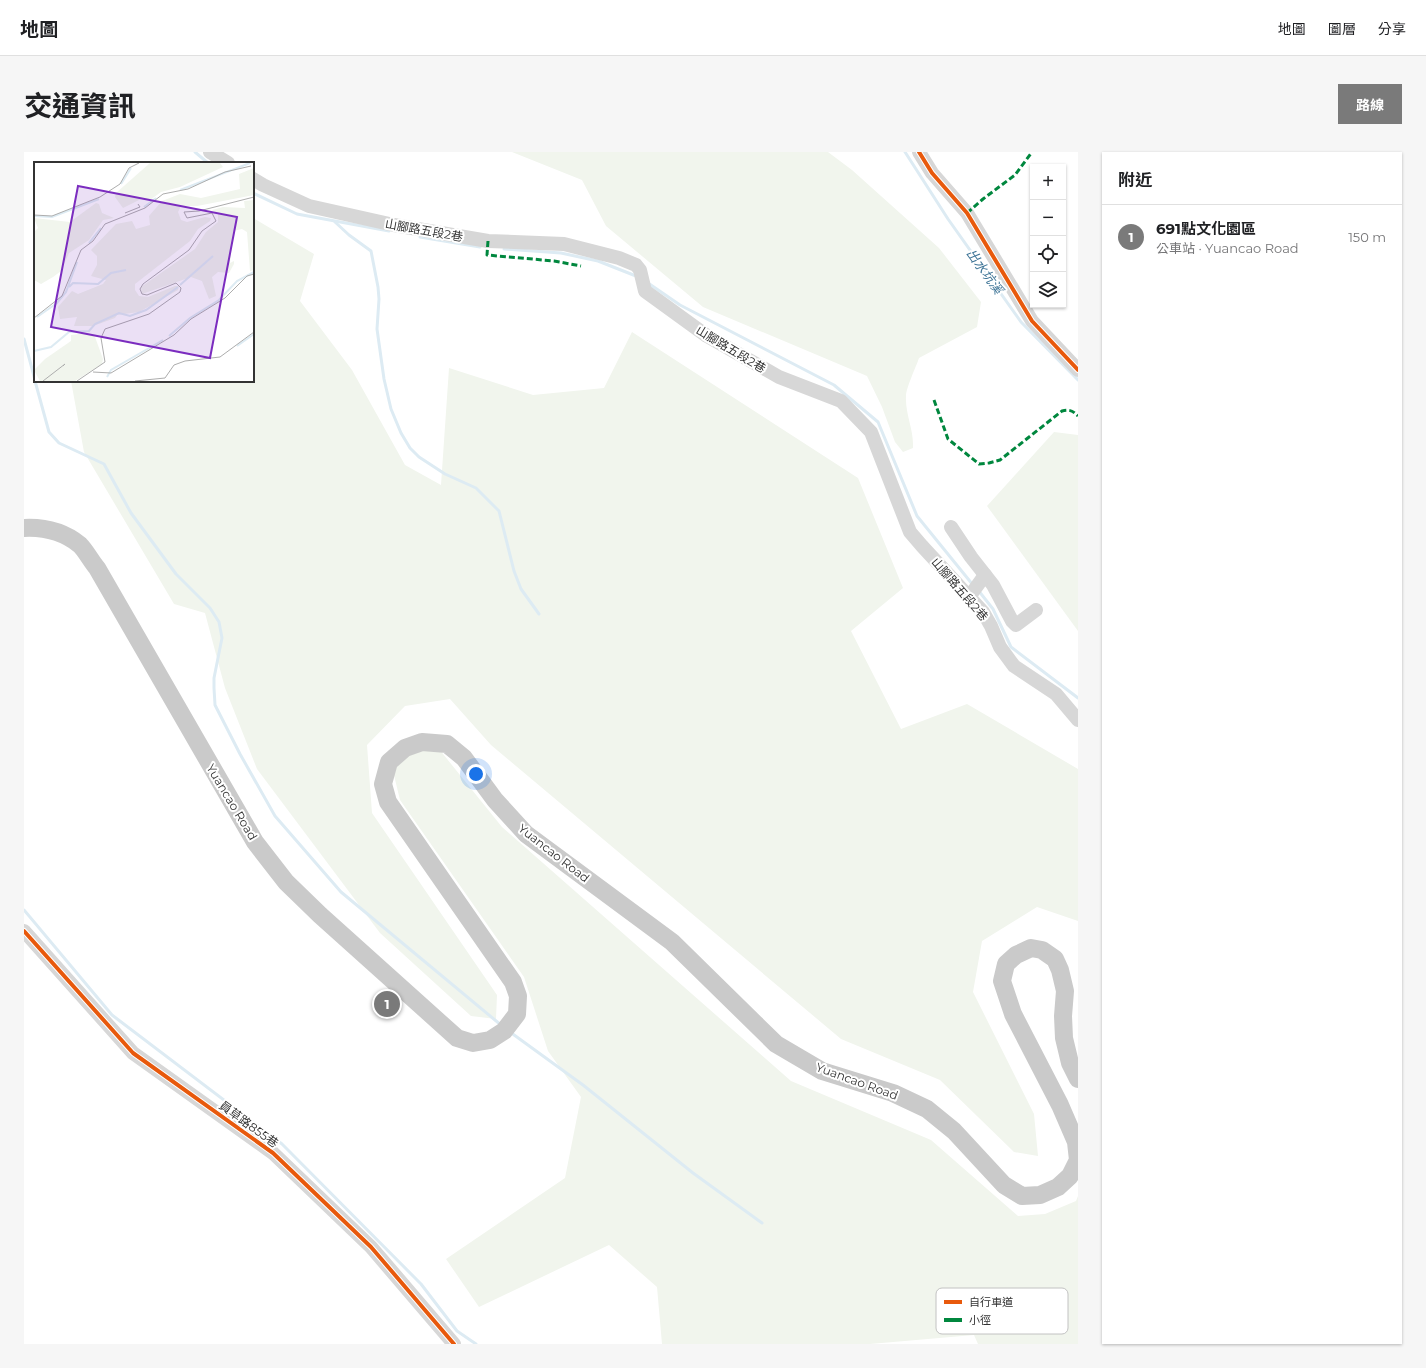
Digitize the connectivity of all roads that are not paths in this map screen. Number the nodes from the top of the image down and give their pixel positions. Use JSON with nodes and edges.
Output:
{"nodes":[{"id":1,"x":210,"y":152,"type":"edge"},
{"id":2,"x":918,"y":152,"type":"edge"},
{"id":3,"x":226,"y":162,"type":"edge"},
{"id":4,"x":254,"y":180,"type":"edge"},
{"id":5,"x":1078,"y":369,"type":"edge"},
{"id":6,"x":24,"y":528,"type":"edge"},
{"id":7,"x":951,"y":528,"type":"dead end"},
{"id":8,"x":985,"y":575,"type":"junction"},
{"id":9,"x":969,"y":597,"type":"junction"},
{"id":10,"x":1036,"y":610,"type":"dead end"},
{"id":11,"x":1078,"y":720,"type":"edge"},
{"id":12,"x":24,"y":931,"type":"edge"},
{"id":13,"x":1078,"y":1080,"type":"edge"},
{"id":14,"x":454,"y":1344,"type":"edge"}],
"edges":[{"from":1,"to":3,"type":"street"},
{"from":2,"to":5,"type":"street"},
{"from":4,"to":9,"type":"street","name":"山腳路五段2巷"},
{"from":6,"to":13,"type":"main road","name":"Yuancao Road"},
{"from":7,"to":8,"type":"street"},
{"from":8,"to":9,"type":"street"},
{"from":8,"to":10,"type":"street"},
{"from":9,"to":11,"type":"street","name":"山腳路五段2巷"},
{"from":12,"to":14,"type":"street","name":"員草路855巷"}]}
